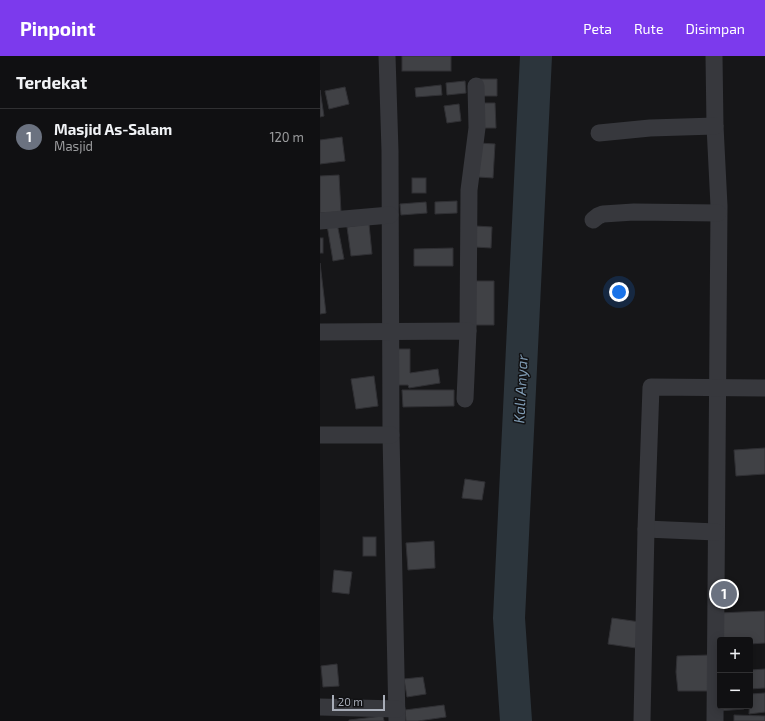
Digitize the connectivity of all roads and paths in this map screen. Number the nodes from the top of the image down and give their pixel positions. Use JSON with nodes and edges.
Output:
{"nodes":[{"id":1,"x":388,"y":56,"type":"edge"},
{"id":2,"x":714,"y":56,"type":"edge"},
{"id":3,"x":476,"y":86,"type":"dead end"},
{"id":4,"x":715,"y":126,"type":"junction"},
{"id":5,"x":599,"y":133,"type":"dead end"},
{"id":6,"x":718,"y":213,"type":"junction"},
{"id":7,"x":390,"y":215,"type":"junction"},
{"id":8,"x":593,"y":220,"type":"dead end"},
{"id":9,"x":320,"y":221,"type":"edge"},
{"id":10,"x":390,"y":331,"type":"junction"},
{"id":11,"x":468,"y":331,"type":"junction"},
{"id":12,"x":320,"y":332,"type":"edge"},
{"id":13,"x":765,"y":388,"type":"edge"},
{"id":14,"x":717,"y":389,"type":"junction"},
{"id":15,"x":465,"y":399,"type":"dead end"},
{"id":16,"x":320,"y":435,"type":"edge"},
{"id":17,"x":390,"y":435,"type":"junction"},
{"id":18,"x":646,"y":529,"type":"junction"},
{"id":19,"x":716,"y":532,"type":"junction"},
{"id":20,"x":320,"y":706,"type":"edge"},
{"id":21,"x":397,"y":715,"type":"edge"},
{"id":22,"x":642,"y":721,"type":"edge"},
{"id":23,"x":715,"y":721,"type":"edge"}],
"edges":[{"from":1,"to":7,"type":"street"},
{"from":2,"to":4,"type":"street"},
{"from":3,"to":11,"type":"street"},
{"from":4,"to":5,"type":"street"},
{"from":4,"to":6,"type":"street"},
{"from":6,"to":8,"type":"street"},
{"from":6,"to":14,"type":"street"},
{"from":7,"to":9,"type":"street"},
{"from":7,"to":10,"type":"street"},
{"from":10,"to":11,"type":"street"},
{"from":10,"to":12,"type":"street"},
{"from":10,"to":17,"type":"street"},
{"from":11,"to":15,"type":"street"},
{"from":13,"to":14,"type":"street"},
{"from":14,"to":18,"type":"street"},
{"from":14,"to":19,"type":"street"},
{"from":16,"to":17,"type":"street"},
{"from":17,"to":21,"type":"street"},
{"from":18,"to":19,"type":"street"},
{"from":18,"to":22,"type":"street"},
{"from":19,"to":23,"type":"street"},
{"from":20,"to":21,"type":"street"}]}
